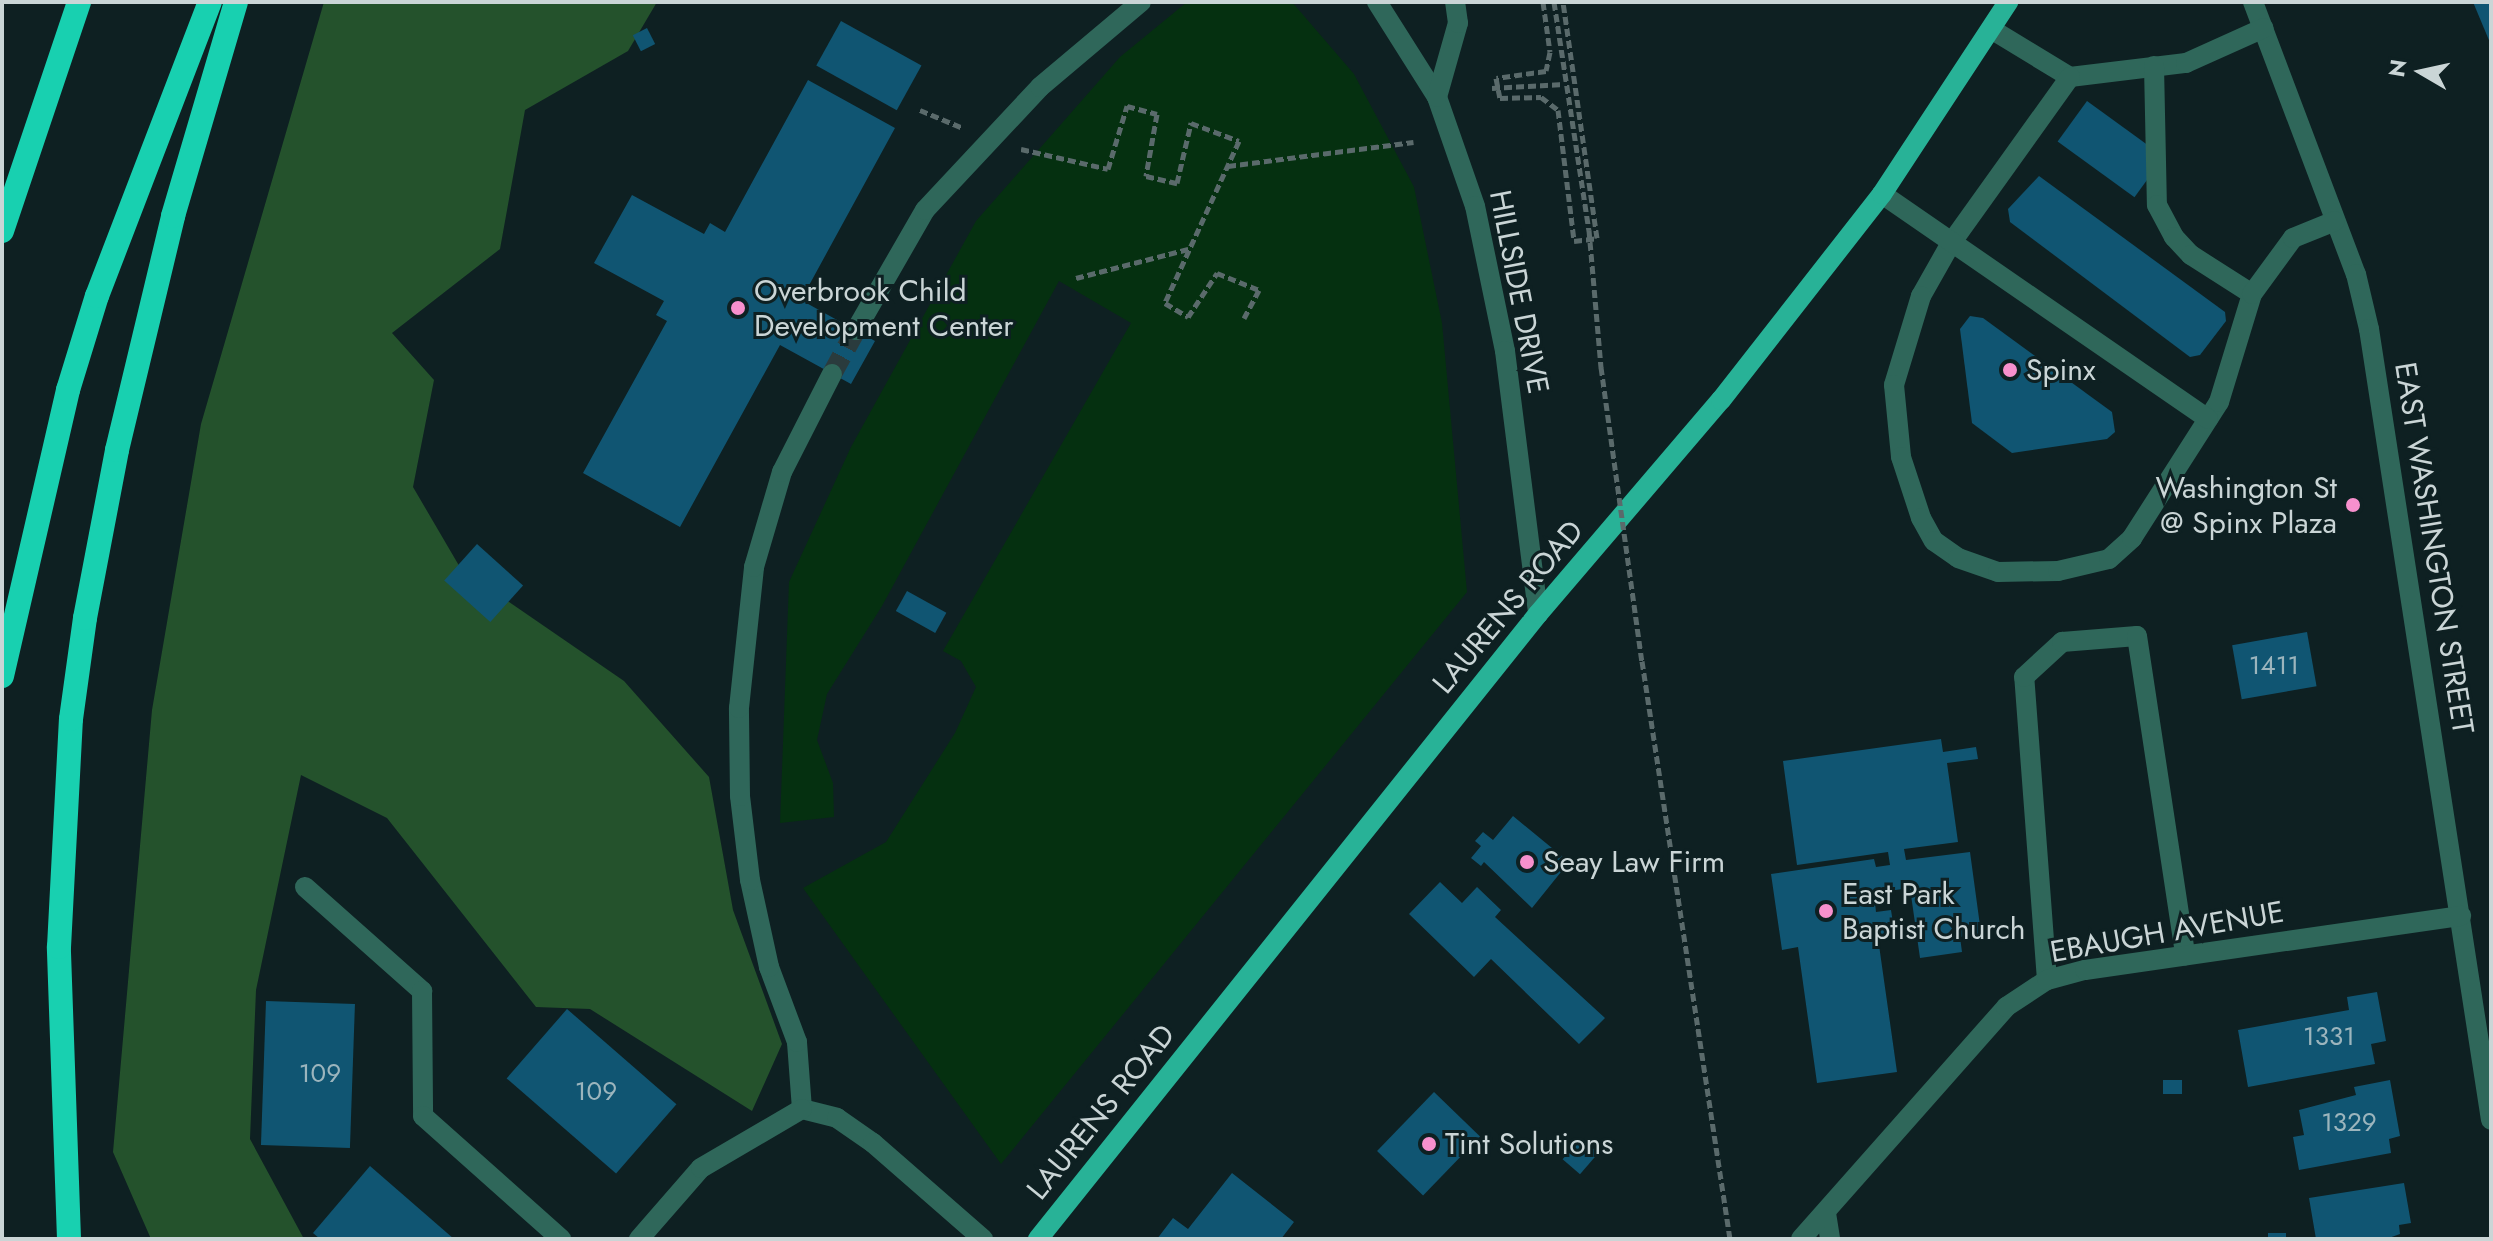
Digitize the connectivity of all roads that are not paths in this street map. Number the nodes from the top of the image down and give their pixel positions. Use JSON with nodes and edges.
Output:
{"nodes":[{"id":1,"x":79,"y":2,"type":"edge"},
{"id":2,"x":210,"y":2,"type":"edge"},
{"id":3,"x":236,"y":2,"type":"edge"},
{"id":4,"x":1141,"y":2,"type":"edge"},
{"id":5,"x":1377,"y":2,"type":"edge"},
{"id":6,"x":1455,"y":2,"type":"edge"},
{"id":7,"x":2008,"y":2,"type":"edge"},
{"id":8,"x":2253,"y":2,"type":"edge"},
{"id":9,"x":2264,"y":28,"type":"junction"},
{"id":10,"x":1991,"y":29,"type":"junction"},
{"id":11,"x":2154,"y":66,"type":"junction"},
{"id":12,"x":2070,"y":77,"type":"junction"},
{"id":13,"x":1437,"y":97,"type":"junction"},
{"id":14,"x":17,"y":181,"type":"junction"},
{"id":15,"x":1882,"y":194,"type":"junction"},
{"id":16,"x":2,"y":219,"type":"edge"},
{"id":17,"x":2335,"y":221,"type":"junction"},
{"id":18,"x":2,"y":231,"type":"edge"},
{"id":19,"x":1951,"y":243,"type":"junction"},
{"id":20,"x":2252,"y":294,"type":"junction"},
{"id":21,"x":856,"y":330,"type":"tunnel mouth"},
{"id":22,"x":832,"y":374,"type":"tunnel mouth"},
{"id":23,"x":2208,"y":419,"type":"junction"},
{"id":24,"x":1538,"y":614,"type":"junction"},
{"id":25,"x":2,"y":676,"type":"edge"},
{"id":26,"x":305,"y":887,"type":"dead end"},
{"id":27,"x":2461,"y":916,"type":"junction"},
{"id":28,"x":2185,"y":955,"type":"junction"},
{"id":29,"x":2047,"y":980,"type":"junction"},
{"id":30,"x":802,"y":1109,"type":"junction"},
{"id":31,"x":2491,"y":1120,"type":"edge"},
{"id":32,"x":1826,"y":1213,"type":"junction"},
{"id":33,"x":69,"y":1239,"type":"edge"},
{"id":34,"x":561,"y":1239,"type":"edge"},
{"id":35,"x":639,"y":1239,"type":"edge"},
{"id":36,"x":983,"y":1239,"type":"edge"},
{"id":37,"x":1038,"y":1239,"type":"edge"},
{"id":38,"x":1801,"y":1239,"type":"edge"},
{"id":39,"x":1830,"y":1239,"type":"edge"}],
"edges":[{"from":1,"to":14,"type":"highway"},
{"from":2,"to":25,"type":"highway"},
{"from":3,"to":33,"type":"highway"},
{"from":4,"to":21,"type":"street"},
{"from":5,"to":13,"type":"street","name":"HILLSIDE DRIVE"},
{"from":6,"to":13,"type":"street"},
{"from":7,"to":10,"type":"main road","name":"LAURENS ROAD"},
{"from":8,"to":9,"type":"street","name":"EAST WASHINGTON STREET"},
{"from":9,"to":11,"type":"street"},
{"from":9,"to":17,"type":"street","name":"EAST WASHINGTON STREET"},
{"from":10,"to":12,"type":"street"},
{"from":10,"to":15,"type":"main road","name":"LAURENS ROAD"},
{"from":11,"to":12,"type":"street"},
{"from":11,"to":20,"type":"street"},
{"from":12,"to":19,"type":"street"},
{"from":13,"to":24,"type":"street","name":"HILLSIDE DRIVE"},
{"from":14,"to":16,"type":"highway"},
{"from":14,"to":18,"type":"highway"},
{"from":15,"to":19,"type":"street"},
{"from":15,"to":24,"type":"main road","name":"LAURENS ROAD"},
{"from":17,"to":20,"type":"street"},
{"from":17,"to":27,"type":"street","name":"EAST WASHINGTON STREET"},
{"from":19,"to":23,"type":"street"},
{"from":19,"to":23,"type":"street"},
{"from":20,"to":23,"type":"street"},
{"from":22,"to":30,"type":"street"},
{"from":24,"to":37,"type":"main road","name":"LAURENS ROAD"},
{"from":26,"to":34,"type":"street"},
{"from":27,"to":28,"type":"street","name":"EBAUGH AVENUE"},
{"from":27,"to":31,"type":"street","name":"EAST WASHINGTON STREET"},
{"from":28,"to":29,"type":"street","name":"EBAUGH AVENUE"},
{"from":28,"to":29,"type":"street"},
{"from":29,"to":32,"type":"street","name":"EBAUGH AVENUE"},
{"from":30,"to":35,"type":"street"},
{"from":30,"to":36,"type":"street"},
{"from":32,"to":38,"type":"street","name":"EBAUGH AVENUE"},
{"from":32,"to":39,"type":"street"}]}
